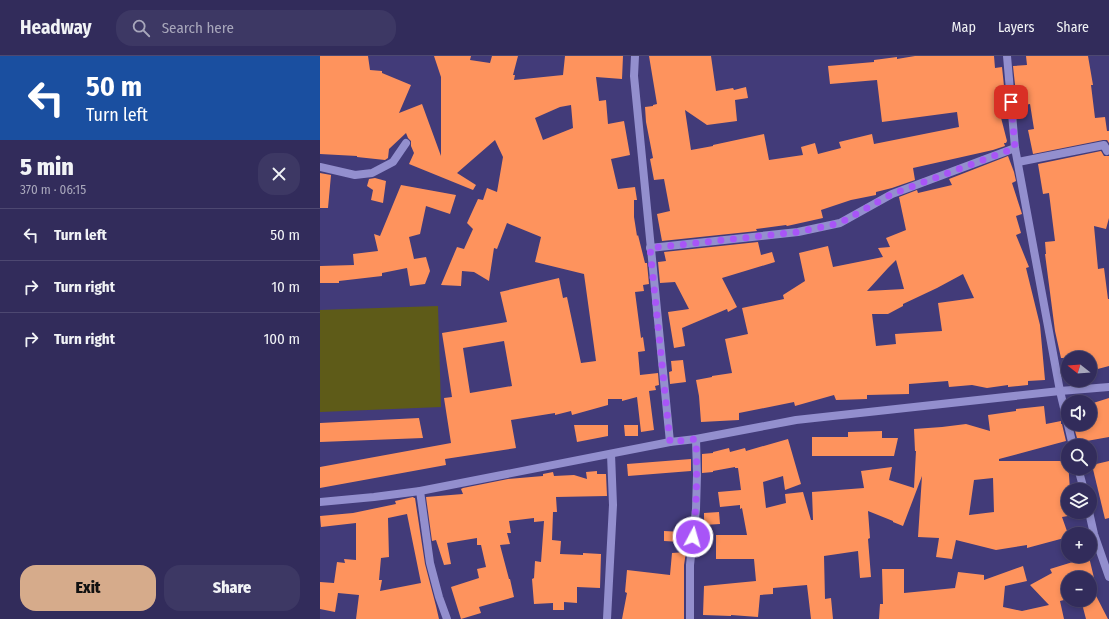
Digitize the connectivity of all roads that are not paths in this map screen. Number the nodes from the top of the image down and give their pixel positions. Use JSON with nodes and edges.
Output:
{"nodes":[{"id":1,"x":635,"y":56,"type":"edge"},
{"id":2,"x":1007,"y":56,"type":"edge"},
{"id":3,"x":406,"y":143,"type":"dead end"},
{"id":4,"x":1015,"y":148,"type":"junction"},
{"id":5,"x":1109,"y":150,"type":"edge"},
{"id":6,"x":1018,"y":162,"type":"junction"},
{"id":7,"x":320,"y":167,"type":"edge"},
{"id":8,"x":650,"y":248,"type":"junction"},
{"id":9,"x":1109,"y":387,"type":"edge"},
{"id":10,"x":1060,"y":391,"type":"junction"},
{"id":11,"x":696,"y":439,"type":"junction"},
{"id":12,"x":1071,"y":439,"type":"edge"},
{"id":13,"x":670,"y":442,"type":"junction"},
{"id":14,"x":611,"y":454,"type":"junction"},
{"id":15,"x":420,"y":491,"type":"junction"},
{"id":16,"x":320,"y":502,"type":"edge"},
{"id":17,"x":1091,"y":519,"type":"edge"},
{"id":18,"x":1109,"y":578,"type":"edge"},
{"id":19,"x":447,"y":619,"type":"edge"},
{"id":20,"x":607,"y":619,"type":"edge"},
{"id":21,"x":690,"y":619,"type":"edge"}],
"edges":[{"from":1,"to":8,"type":"street"},
{"from":2,"to":4,"type":"street"},
{"from":3,"to":7,"type":"street"},
{"from":4,"to":6,"type":"street"},
{"from":4,"to":8,"type":"street"},
{"from":5,"to":6,"type":"street"},
{"from":6,"to":10,"type":"street"},
{"from":8,"to":13,"type":"street"},
{"from":9,"to":10,"type":"street"},
{"from":10,"to":11,"type":"street"},
{"from":10,"to":12,"type":"street"},
{"from":11,"to":13,"type":"street"},
{"from":11,"to":21,"type":"street"},
{"from":13,"to":14,"type":"street"},
{"from":14,"to":15,"type":"street"},
{"from":14,"to":20,"type":"street"},
{"from":15,"to":16,"type":"street"},
{"from":15,"to":19,"type":"street"},
{"from":17,"to":18,"type":"street"}]}
